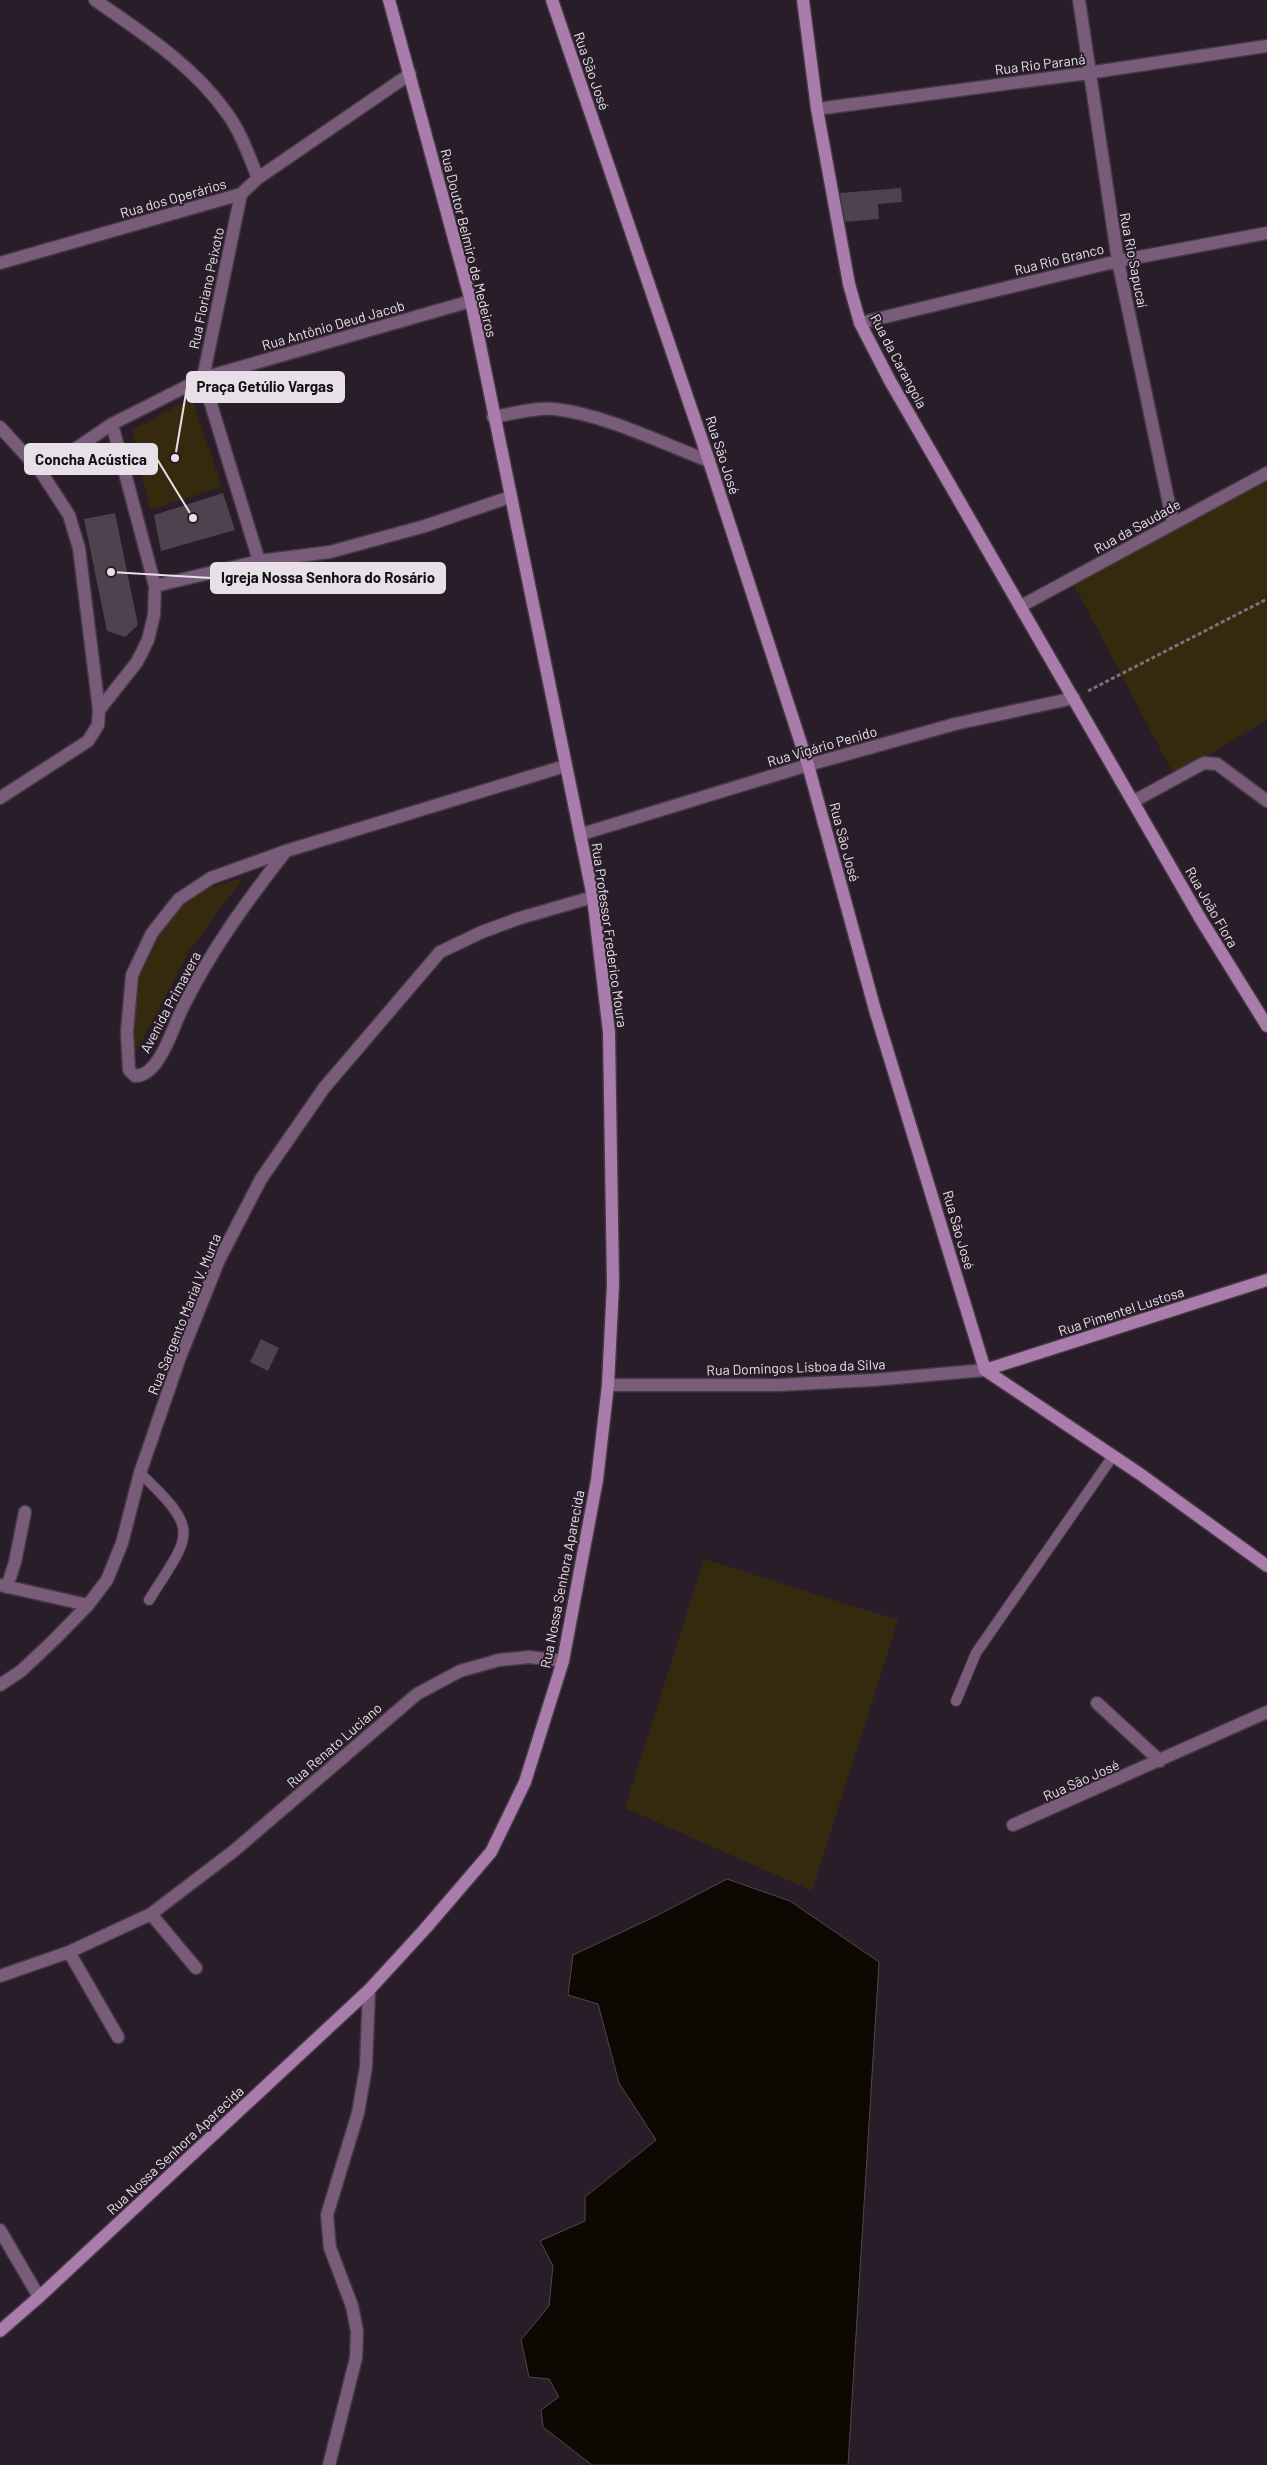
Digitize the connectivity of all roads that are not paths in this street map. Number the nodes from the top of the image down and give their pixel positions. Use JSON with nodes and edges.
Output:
{"nodes":[{"id":1,"x":95,"y":0,"type":"edge"},
{"id":2,"x":389,"y":0,"type":"edge"},
{"id":3,"x":552,"y":0,"type":"edge"},
{"id":4,"x":803,"y":0,"type":"edge"},
{"id":5,"x":1078,"y":0,"type":"edge"},
{"id":6,"x":1267,"y":46,"type":"edge"},
{"id":7,"x":1088,"y":73,"type":"junction"},
{"id":8,"x":410,"y":74,"type":"junction"},
{"id":9,"x":817,"y":109,"type":"junction"},
{"id":10,"x":258,"y":178,"type":"junction"},
{"id":11,"x":241,"y":194,"type":"junction"},
{"id":12,"x":1267,"y":232,"type":"edge"},
{"id":13,"x":1118,"y":261,"type":"junction"},
{"id":14,"x":0,"y":263,"type":"edge"},
{"id":15,"x":471,"y":301,"type":"junction"},
{"id":16,"x":860,"y":323,"type":"junction"},
{"id":17,"x":203,"y":378,"type":"junction"},
{"id":18,"x":494,"y":417,"type":"junction"},
{"id":19,"x":112,"y":424,"type":"junction"},
{"id":20,"x":0,"y":427,"type":"edge"},
{"id":21,"x":709,"y":461,"type":"junction"},
{"id":22,"x":41,"y":472,"type":"junction"},
{"id":23,"x":1267,"y":473,"type":"edge"},
{"id":24,"x":510,"y":497,"type":"junction"},
{"id":25,"x":1173,"y":523,"type":"junction"},
{"id":26,"x":259,"y":561,"type":"junction"},
{"id":27,"x":155,"y":586,"type":"junction"},
{"id":28,"x":1021,"y":606,"type":"junction"},
{"id":29,"x":1074,"y":698,"type":"junction"},
{"id":30,"x":99,"y":710,"type":"junction"},
{"id":31,"x":808,"y":764,"type":"junction"},
{"id":32,"x":564,"y":766,"type":"junction"},
{"id":33,"x":0,"y":798,"type":"edge"},
{"id":34,"x":1134,"y":801,"type":"junction"},
{"id":35,"x":1267,"y":801,"type":"edge"},
{"id":36,"x":582,"y":834,"type":"junction"},
{"id":37,"x":286,"y":851,"type":"junction"},
{"id":38,"x":593,"y":898,"type":"junction"},
{"id":39,"x":1267,"y":1026,"type":"edge"},
{"id":40,"x":1267,"y":1280,"type":"edge"},
{"id":41,"x":985,"y":1370,"type":"junction"},
{"id":42,"x":608,"y":1386,"type":"junction"},
{"id":43,"x":1113,"y":1456,"type":"junction"},
{"id":44,"x":140,"y":1473,"type":"junction"},
{"id":45,"x":25,"y":1512,"type":"dead end"},
{"id":46,"x":1267,"y":1566,"type":"edge"},
{"id":47,"x":3,"y":1586,"type":"edge"},
{"id":48,"x":149,"y":1600,"type":"dead end"},
{"id":49,"x":88,"y":1605,"type":"junction"},
{"id":50,"x":563,"y":1661,"type":"junction"},
{"id":51,"x":0,"y":1685,"type":"edge"},
{"id":52,"x":956,"y":1701,"type":"dead end"},
{"id":53,"x":1097,"y":1703,"type":"dead end"},
{"id":54,"x":1267,"y":1712,"type":"edge"},
{"id":55,"x":1160,"y":1761,"type":"junction"},
{"id":56,"x":1013,"y":1825,"type":"dead end"},
{"id":57,"x":151,"y":1914,"type":"junction"},
{"id":58,"x":69,"y":1952,"type":"junction"},
{"id":59,"x":196,"y":1968,"type":"dead end"},
{"id":60,"x":0,"y":1976,"type":"edge"},
{"id":61,"x":369,"y":1990,"type":"junction"},
{"id":62,"x":118,"y":2037,"type":"dead end"},
{"id":63,"x":0,"y":2230,"type":"edge"},
{"id":64,"x":39,"y":2297,"type":"junction"},
{"id":65,"x":0,"y":2330,"type":"edge"},
{"id":66,"x":329,"y":2465,"type":"edge"}],
"edges":[{"from":1,"to":10,"type":"street"},
{"from":2,"to":8,"type":"main road","name":"Rua Doutor Belmiro de Medeiros"},
{"from":3,"to":21,"type":"main road","name":"Rua São José"},
{"from":4,"to":9,"type":"main road","name":"Rua da Carangola"},
{"from":5,"to":7,"type":"street","name":"Rua Rio Sapucaí"},
{"from":6,"to":7,"type":"street","name":"Rua Rio Paraná"},
{"from":7,"to":9,"type":"street","name":"Rua Rio Paraná"},
{"from":7,"to":13,"type":"street","name":"Rua Rio Sapucaí"},
{"from":8,"to":10,"type":"street","name":"Rua dos Operários"},
{"from":8,"to":15,"type":"main road","name":"Rua Doutor Belmiro de Medeiros"},
{"from":9,"to":16,"type":"main road","name":"Rua da Carangola"},
{"from":10,"to":11,"type":"street","name":"Rua dos Operários"},
{"from":11,"to":14,"type":"street","name":"Rua dos Operários"},
{"from":11,"to":17,"type":"street","name":"Rua Floriano Peixoto"},
{"from":12,"to":13,"type":"street","name":"Rua Rio Branco"},
{"from":13,"to":16,"type":"street","name":"Rua Rio Branco"},
{"from":13,"to":25,"type":"street","name":"Rua Rio Sapucaí"},
{"from":15,"to":17,"type":"street","name":"Rua Antônio Deud Jacob"},
{"from":15,"to":18,"type":"main road","name":"Rua Doutor Belmiro de Medeiros"},
{"from":16,"to":28,"type":"main road","name":"Rua da Carangola"},
{"from":17,"to":19,"type":"street","name":"Rua Antônio Deud Jacob"},
{"from":17,"to":26,"type":"street","name":"Rua Floriano Peixoto"},
{"from":18,"to":21,"type":"street"},
{"from":18,"to":24,"type":"main road","name":"Rua Doutor Belmiro de Medeiros"},
{"from":19,"to":22,"type":"street","name":"Rua Antônio Deud Jacob"},
{"from":19,"to":27,"type":"street"},
{"from":20,"to":22,"type":"street"},
{"from":21,"to":31,"type":"main road","name":"Rua São José"},
{"from":22,"to":30,"type":"street"},
{"from":23,"to":25,"type":"street","name":"Rua da Saudade"},
{"from":24,"to":26,"type":"street"},
{"from":24,"to":32,"type":"main road","name":"Rua Professor Frederico Moura"},
{"from":25,"to":28,"type":"street","name":"Rua da Saudade"},
{"from":26,"to":27,"type":"street"},
{"from":27,"to":30,"type":"street"},
{"from":28,"to":29,"type":"main road","name":"Rua da Carangola"},
{"from":29,"to":31,"type":"street","name":"Rua Vigário Penido"},
{"from":29,"to":34,"type":"main road","name":"Rua João Flora"},
{"from":30,"to":33,"type":"street"},
{"from":31,"to":36,"type":"street","name":"Rua Vigário Penido"},
{"from":31,"to":41,"type":"main road","name":"Rua São José"},
{"from":32,"to":36,"type":"main road","name":"Rua Professor Frederico Moura"},
{"from":32,"to":37,"type":"street","name":"Avenida Primavera"},
{"from":34,"to":35,"type":"street"},
{"from":34,"to":39,"type":"main road","name":"Rua João Flora"},
{"from":36,"to":38,"type":"main road","name":"Rua Professor Frederico Moura"},
{"from":37,"to":37,"type":"street","name":"Avenida Primavera"},
{"from":38,"to":42,"type":"main road","name":"Rua Professor Frederico Moura"},
{"from":38,"to":44,"type":"street","name":"Rua Sargento Marial V. Murta"},
{"from":40,"to":41,"type":"main road","name":"Rua Pimentel Lustosa"},
{"from":41,"to":42,"type":"street","name":"Rua Domingos Lisboa da Silva"},
{"from":41,"to":43,"type":"main road"},
{"from":42,"to":50,"type":"main road","name":"Rua Nossa Senhora Aparecida"},
{"from":43,"to":46,"type":"main road"},
{"from":43,"to":52,"type":"lane"},
{"from":44,"to":48,"type":"lane"},
{"from":44,"to":49,"type":"street","name":"Rua Sargento Marial V. Murta"},
{"from":45,"to":47,"type":"street"},
{"from":47,"to":49,"type":"street"},
{"from":49,"to":51,"type":"street","name":"Rua Sargento Marial V. Murta"},
{"from":50,"to":57,"type":"street","name":"Rua Renato Luciano"},
{"from":50,"to":61,"type":"main road","name":"Rua Nossa Senhora Aparecida"},
{"from":53,"to":55,"type":"street"},
{"from":54,"to":55,"type":"street","name":"Rua São José"},
{"from":55,"to":56,"type":"street","name":"Rua São José"},
{"from":57,"to":58,"type":"street","name":"Rua Renato Luciano"},
{"from":57,"to":59,"type":"street"},
{"from":58,"to":60,"type":"street","name":"Rua Renato Luciano"},
{"from":58,"to":62,"type":"street"},
{"from":61,"to":64,"type":"main road","name":"Rua Nossa Senhora Aparecida"},
{"from":61,"to":66,"type":"street"},
{"from":63,"to":64,"type":"street"},
{"from":64,"to":65,"type":"main road","name":"Rua Nossa Senhora Aparecida"}]}
